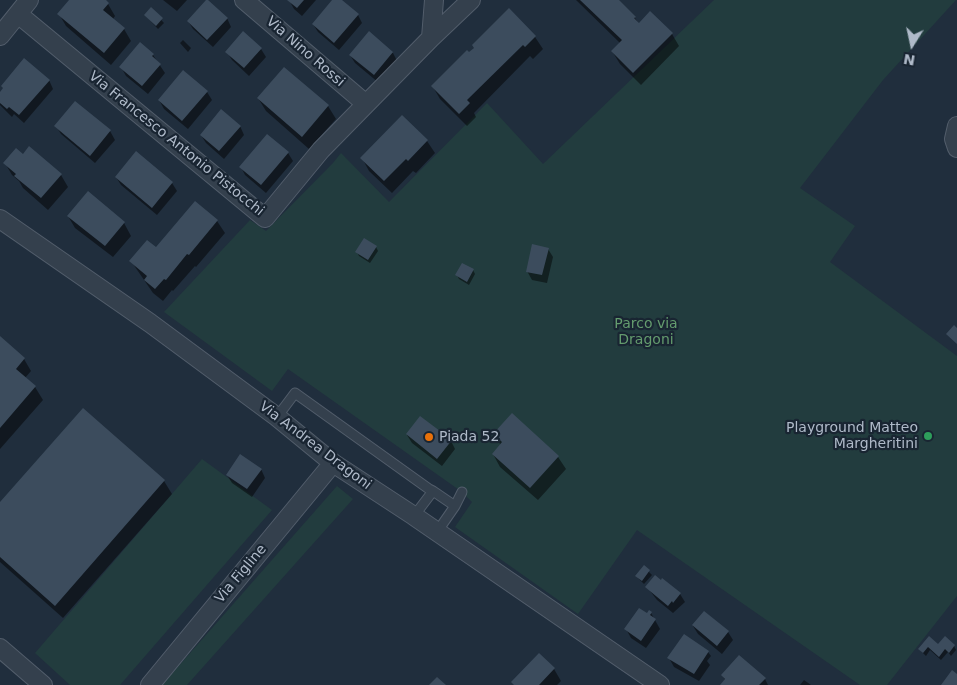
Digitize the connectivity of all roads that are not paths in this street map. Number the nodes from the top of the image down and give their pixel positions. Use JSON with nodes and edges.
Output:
{"nodes":[{"id":1,"x":29,"y":0,"type":"edge"},
{"id":2,"x":244,"y":0,"type":"edge"},
{"id":3,"x":434,"y":0,"type":"edge"},
{"id":4,"x":471,"y":0,"type":"edge"},
{"id":5,"x":18,"y":14,"type":"junction"},
{"id":6,"x":0,"y":36,"type":"edge"},
{"id":7,"x":431,"y":38,"type":"junction"},
{"id":8,"x":366,"y":104,"type":"junction"},
{"id":9,"x":957,"y":126,"type":"edge"},
{"id":10,"x":957,"y":148,"type":"edge"},
{"id":11,"x":0,"y":218,"type":"edge"},
{"id":12,"x":277,"y":417,"type":"junction"},
{"id":13,"x":333,"y":463,"type":"junction"},
{"id":14,"x":433,"y":492,"type":"junction"},
{"id":15,"x":462,"y":492,"type":"dead end"},
{"id":16,"x":455,"y":506,"type":"junction"},
{"id":17,"x":414,"y":516,"type":"junction"},
{"id":18,"x":437,"y":532,"type":"junction"},
{"id":19,"x":0,"y":648,"type":"edge"},
{"id":20,"x":43,"y":685,"type":"edge"},
{"id":21,"x":150,"y":685,"type":"edge"},
{"id":22,"x":660,"y":685,"type":"edge"}],
"edges":[{"from":1,"to":5,"type":"street"},
{"from":2,"to":8,"type":"street","name":"Via Nino Rossi"},
{"from":3,"to":7,"type":"street"},
{"from":4,"to":7,"type":"street","name":"Via Francesco Antonio Pistocchi"},
{"from":5,"to":6,"type":"street"},
{"from":5,"to":8,"type":"street","name":"Via Francesco Antonio Pistocchi"},
{"from":7,"to":8,"type":"street","name":"Via Francesco Antonio Pistocchi"},
{"from":9,"to":10,"type":"street"},
{"from":11,"to":12,"type":"street","name":"Via Andrea Dragoni"},
{"from":12,"to":13,"type":"street","name":"Via Andrea Dragoni"},
{"from":12,"to":14,"type":"lane"},
{"from":13,"to":17,"type":"street","name":"Via Andrea Dragoni"},
{"from":13,"to":21,"type":"street","name":"Via Figline"},
{"from":14,"to":16,"type":"lane"},
{"from":14,"to":17,"type":"lane"},
{"from":15,"to":16,"type":"lane"},
{"from":16,"to":18,"type":"lane"},
{"from":17,"to":18,"type":"street","name":"Via Andrea Dragoni"},
{"from":18,"to":22,"type":"street","name":"Via Andrea Dragoni"},
{"from":19,"to":20,"type":"street"}]}
